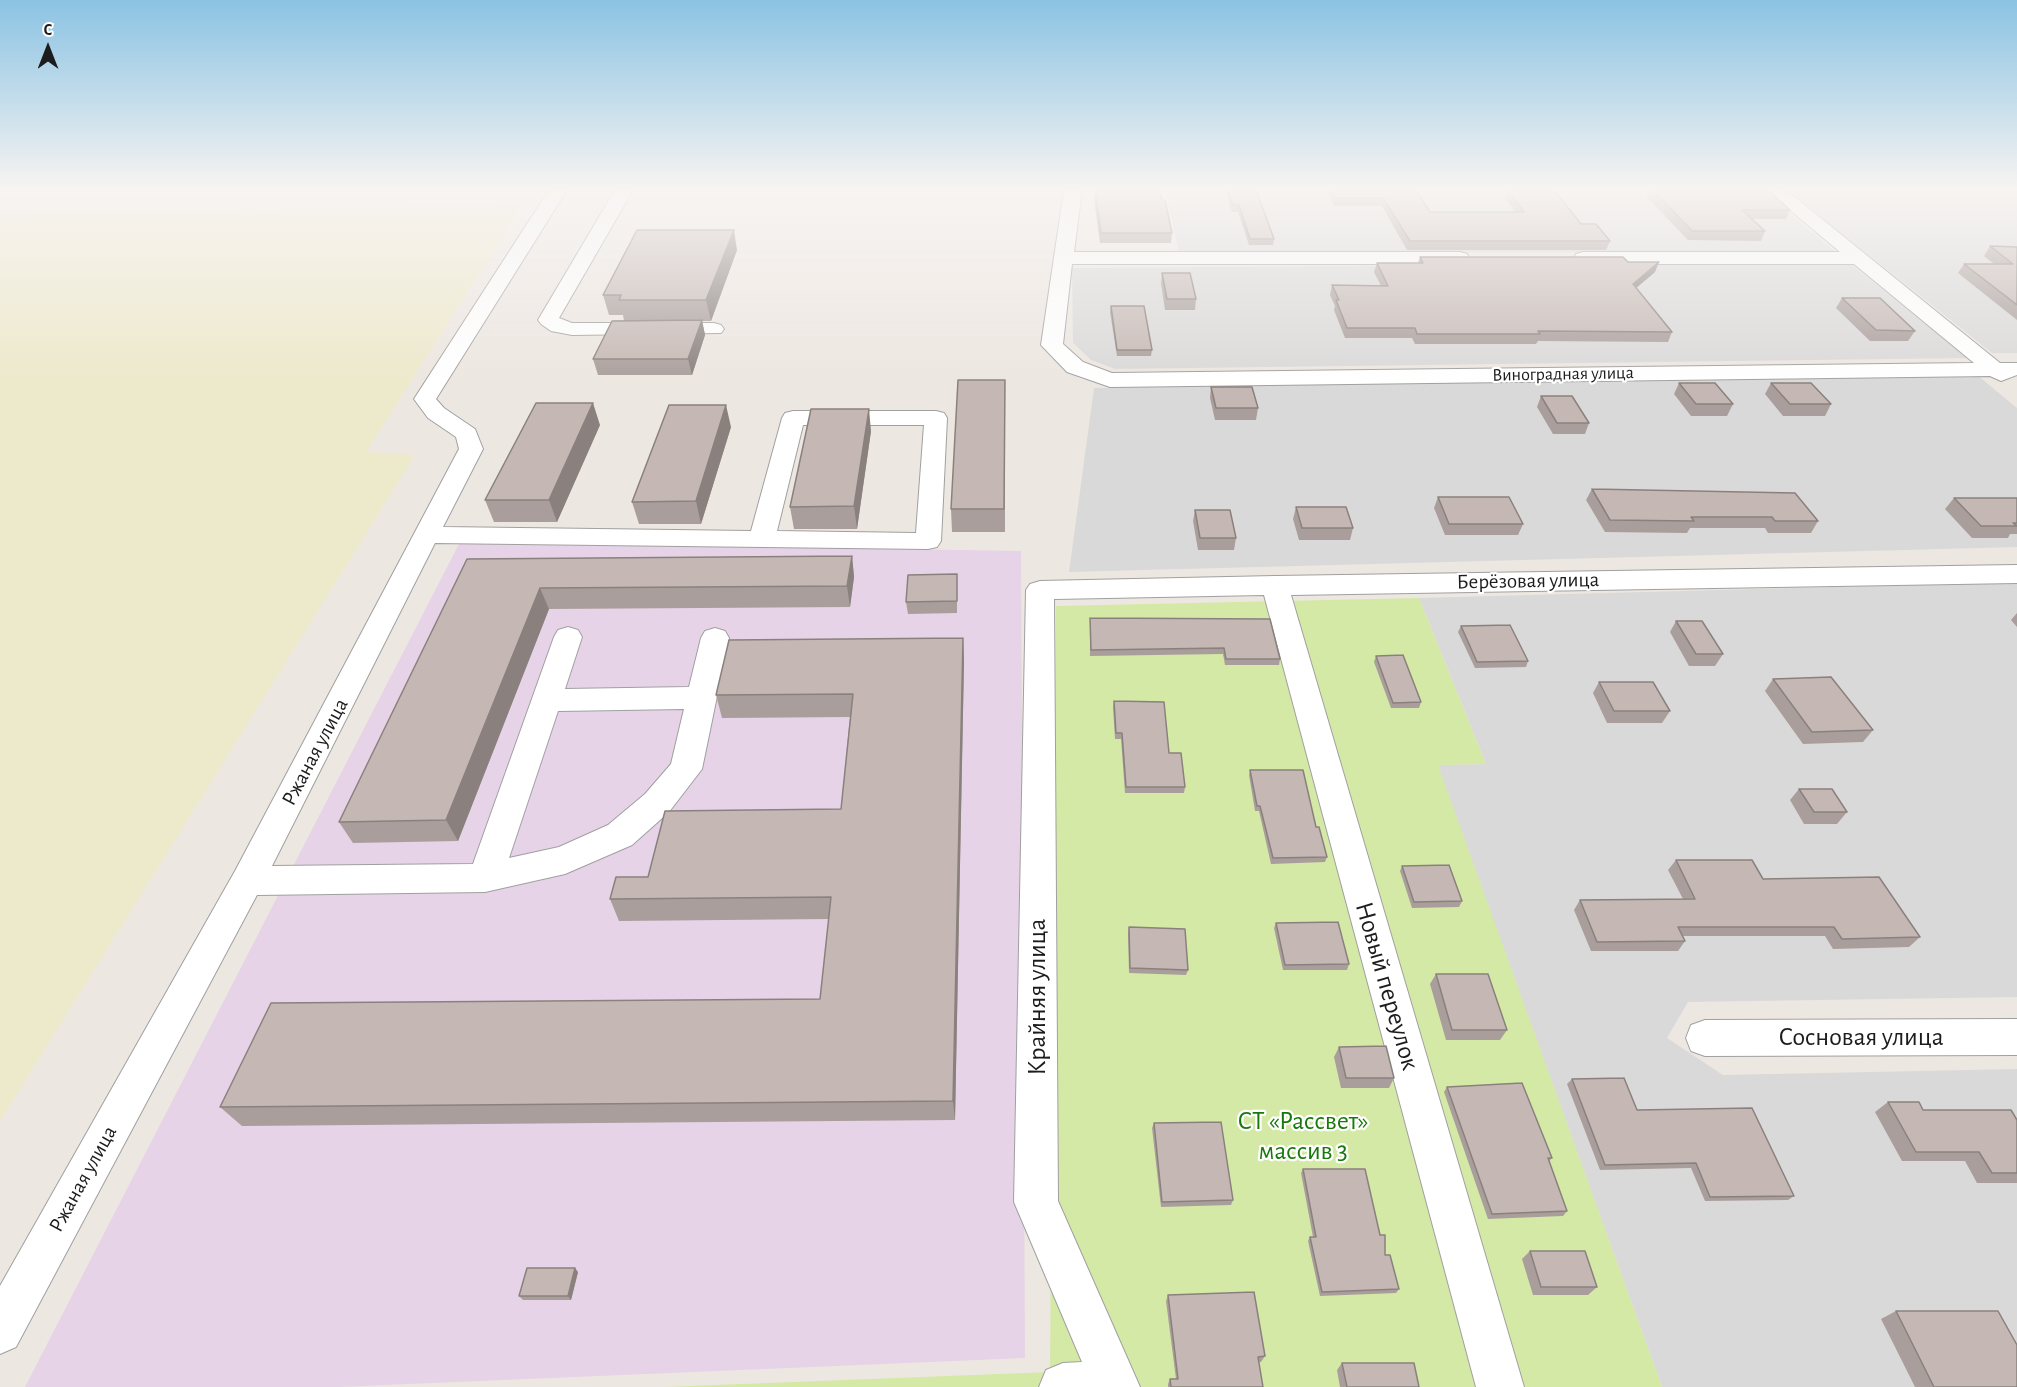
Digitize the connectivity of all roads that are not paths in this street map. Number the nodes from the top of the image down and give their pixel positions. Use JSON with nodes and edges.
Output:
{"nodes":[{"id":1,"x":517,"y":255,"type":"edge"},
{"id":2,"x":586,"y":255,"type":"edge"},
{"id":3,"x":1064,"y":255,"type":"edge"},
{"id":4,"x":1855,"y":255,"type":"edge"},
{"id":5,"x":1064,"y":258,"type":"junction"},
{"id":6,"x":1479,"y":258,"type":"edge"},
{"id":7,"x":1562,"y":258,"type":"edge"},
{"id":8,"x":1859,"y":258,"type":"junction"},
{"id":9,"x":714,"y":329,"type":"dead end"},
{"id":10,"x":2006,"y":369,"type":"edge"},
{"id":11,"x":2017,"y":387,"type":"edge"},
{"id":12,"x":428,"y":535,"type":"junction"},
{"id":13,"x":762,"y":538,"type":"junction"},
{"id":14,"x":2017,"y":574,"type":"edge"},
{"id":15,"x":1275,"y":585,"type":"junction"},
{"id":16,"x":1040,"y":590,"type":"joint"},
{"id":17,"x":568,"y":638,"type":"dead end"},
{"id":18,"x":715,"y":638,"type":"dead end"},
{"id":19,"x":702,"y":698,"type":"junction"},
{"id":20,"x":548,"y":700,"type":"junction"},
{"id":21,"x":486,"y":878,"type":"junction"},
{"id":22,"x":248,"y":881,"type":"junction"},
{"id":23,"x":2017,"y":1037,"type":"edge"},
{"id":24,"x":1705,"y":1038,"type":"dead end"},
{"id":25,"x":0,"y":1331,"type":"edge"},
{"id":26,"x":1116,"y":1385,"type":"edge"},
{"id":27,"x":1063,"y":1387,"type":"edge"},
{"id":28,"x":1500,"y":1387,"type":"edge"}],
"edges":[{"from":1,"to":12,"type":"street","name":"Ржаная улица"},
{"from":2,"to":9,"type":"street"},
{"from":3,"to":5,"type":"street"},
{"from":4,"to":8,"type":"street"},
{"from":5,"to":6,"type":"street"},
{"from":5,"to":10,"type":"street","name":"Виноградная улица"},
{"from":7,"to":8,"type":"street"},
{"from":8,"to":10,"type":"street"},
{"from":10,"to":11,"type":"street"},
{"from":12,"to":13,"type":"street"},
{"from":12,"to":22,"type":"street","name":"Ржаная улица"},
{"from":13,"to":13,"type":"street"},
{"from":14,"to":15,"type":"street","name":"Берёзовая улица"},
{"from":15,"to":16,"type":"street","name":"Берёзовая улица"},
{"from":15,"to":28,"type":"street","name":"Новый переулок"},
{"from":16,"to":26,"type":"street","name":"Крайняя улица"},
{"from":17,"to":20,"type":"street"},
{"from":18,"to":19,"type":"street"},
{"from":19,"to":20,"type":"street"},
{"from":19,"to":21,"type":"street"},
{"from":20,"to":21,"type":"street"},
{"from":21,"to":22,"type":"street"},
{"from":22,"to":25,"type":"street","name":"Ржаная улица"},
{"from":23,"to":24,"type":"street","name":"Сосновая улица"},
{"from":26,"to":27,"type":"street"}]}
